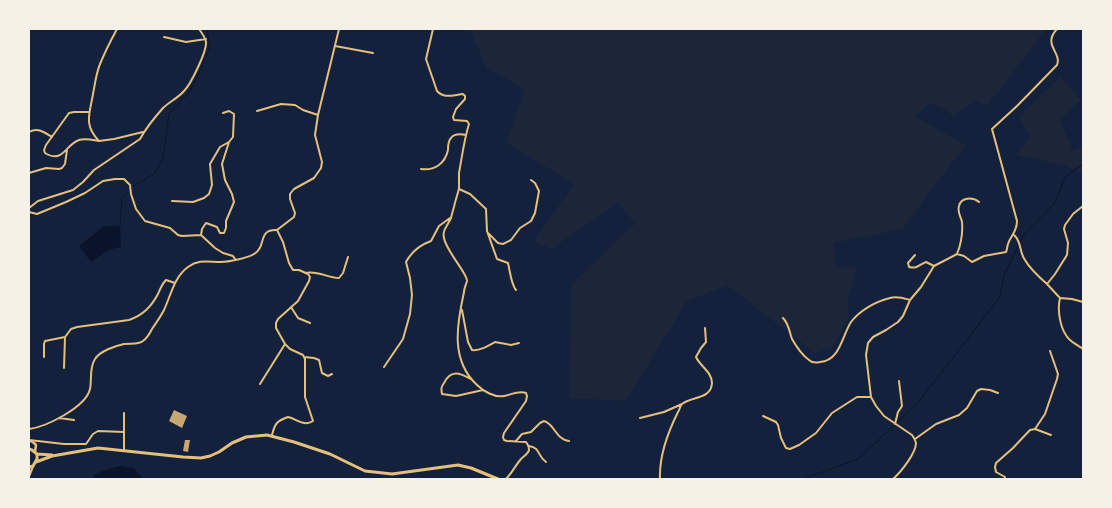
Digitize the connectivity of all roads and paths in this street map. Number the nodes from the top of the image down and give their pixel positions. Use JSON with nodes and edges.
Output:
{"nodes":[{"id":1,"x":117,"y":29,"type":"edge"},
{"id":2,"x":199,"y":29,"type":"edge"},
{"id":3,"x":339,"y":29,"type":"edge"},
{"id":4,"x":433,"y":29,"type":"edge"},
{"id":5,"x":1056,"y":29,"type":"edge"},
{"id":6,"x":164,"y":37,"type":"dead end"},
{"id":7,"x":206,"y":39,"type":"junction"},
{"id":8,"x":335,"y":46,"type":"junction"},
{"id":9,"x":372,"y":54,"type":"dead end"},
{"id":10,"x":257,"y":111,"type":"dead end"},
{"id":11,"x":89,"y":112,"type":"junction"},
{"id":12,"x":224,"y":113,"type":"dead end"},
{"id":13,"x":318,"y":115,"type":"junction"},
{"id":14,"x":29,"y":132,"type":"edge"},
{"id":15,"x":143,"y":132,"type":"junction"},
{"id":16,"x":466,"y":135,"type":"junction"},
{"id":17,"x":52,"y":137,"type":"junction"},
{"id":18,"x":99,"y":140,"type":"junction"},
{"id":19,"x":229,"y":142,"type":"junction"},
{"id":20,"x":67,"y":150,"type":"junction"},
{"id":21,"x":421,"y":168,"type":"dead end"},
{"id":22,"x":29,"y":172,"type":"edge"},
{"id":23,"x":531,"y":180,"type":"dead end"},
{"id":24,"x":459,"y":189,"type":"junction"},
{"id":25,"x":172,"y":201,"type":"dead end"},
{"id":26,"x":978,"y":202,"type":"dead end"},
{"id":27,"x":1083,"y":206,"type":"edge"},
{"id":28,"x":29,"y":208,"type":"edge"},
{"id":29,"x":29,"y":212,"type":"edge"},
{"id":30,"x":452,"y":217,"type":"junction"},
{"id":31,"x":277,"y":230,"type":"junction"},
{"id":32,"x":487,"y":231,"type":"junction"},
{"id":33,"x":200,"y":235,"type":"junction"},
{"id":34,"x":1013,"y":235,"type":"junction"},
{"id":35,"x":957,"y":254,"type":"junction"},
{"id":36,"x":915,"y":255,"type":"dead end"},
{"id":37,"x":348,"y":257,"type":"dead end"},
{"id":38,"x":235,"y":259,"type":"junction"},
{"id":39,"x":934,"y":266,"type":"junction"},
{"id":40,"x":305,"y":273,"type":"junction"},
{"id":41,"x":175,"y":283,"type":"junction"},
{"id":42,"x":1046,"y":284,"type":"junction"},
{"id":43,"x":516,"y":290,"type":"dead end"},
{"id":44,"x":1060,"y":298,"type":"junction"},
{"id":45,"x":910,"y":300,"type":"junction"},
{"id":46,"x":1083,"y":302,"type":"edge"},
{"id":47,"x":291,"y":307,"type":"junction"},
{"id":48,"x":461,"y":308,"type":"junction"},
{"id":49,"x":783,"y":318,"type":"dead end"},
{"id":50,"x":310,"y":323,"type":"dead end"},
{"id":51,"x":705,"y":328,"type":"dead end"},
{"id":52,"x":65,"y":337,"type":"junction"},
{"id":53,"x":519,"y":343,"type":"dead end"},
{"id":54,"x":285,"y":344,"type":"junction"},
{"id":55,"x":1083,"y":349,"type":"edge"},
{"id":56,"x":1050,"y":351,"type":"dead end"},
{"id":57,"x":44,"y":357,"type":"dead end"},
{"id":58,"x":304,"y":357,"type":"junction"},
{"id":59,"x":384,"y":367,"type":"dead end"},
{"id":60,"x":64,"y":368,"type":"dead end"},
{"id":61,"x":332,"y":374,"type":"dead end"},
{"id":62,"x":472,"y":379,"type":"junction"},
{"id":63,"x":899,"y":381,"type":"dead end"},
{"id":64,"x":260,"y":384,"type":"dead end"},
{"id":65,"x":483,"y":390,"type":"junction"},
{"id":66,"x":998,"y":393,"type":"dead end"},
{"id":67,"x":871,"y":397,"type":"junction"},
{"id":68,"x":682,"y":404,"type":"junction"},
{"id":69,"x":124,"y":413,"type":"dead end"},
{"id":70,"x":763,"y":416,"type":"dead end"},
{"id":71,"x":59,"y":418,"type":"junction"},
{"id":72,"x":640,"y":418,"type":"dead end"},
{"id":73,"x":74,"y":420,"type":"dead end"},
{"id":74,"x":895,"y":424,"type":"junction"},
{"id":75,"x":1035,"y":428,"type":"junction"},
{"id":76,"x":29,"y":429,"type":"edge"},
{"id":77,"x":124,"y":432,"type":"junction"},
{"id":78,"x":1051,"y":435,"type":"dead end"},
{"id":79,"x":272,"y":436,"type":"junction"},
{"id":80,"x":915,"y":439,"type":"junction"},
{"id":81,"x":29,"y":440,"type":"edge"},
{"id":82,"x":516,"y":441,"type":"junction"},
{"id":83,"x":569,"y":441,"type":"dead end"},
{"id":84,"x":529,"y":446,"type":"junction"},
{"id":85,"x":29,"y":449,"type":"edge"},
{"id":86,"x":124,"y":450,"type":"junction"},
{"id":87,"x":36,"y":453,"type":"junction"},
{"id":88,"x":52,"y":456,"type":"junction"},
{"id":89,"x":36,"y":462,"type":"junction"},
{"id":90,"x":546,"y":462,"type":"dead end"},
{"id":91,"x":31,"y":466,"type":"edge"},
{"id":92,"x":29,"y":476,"type":"edge"},
{"id":93,"x":498,"y":479,"type":"edge"},
{"id":94,"x":506,"y":479,"type":"edge"},
{"id":95,"x":660,"y":479,"type":"edge"},
{"id":96,"x":893,"y":479,"type":"edge"},
{"id":97,"x":1004,"y":479,"type":"edge"}],
"edges":[{"from":1,"to":11,"type":"street"},
{"from":2,"to":7,"type":"street"},
{"from":3,"to":8,"type":"street"},
{"from":4,"to":16,"type":"street"},
{"from":5,"to":34,"type":"street"},
{"from":6,"to":7,"type":"street"},
{"from":7,"to":15,"type":"street"},
{"from":8,"to":9,"type":"street"},
{"from":8,"to":13,"type":"street"},
{"from":10,"to":13,"type":"street"},
{"from":11,"to":17,"type":"street"},
{"from":11,"to":18,"type":"street"},
{"from":12,"to":19,"type":"street"},
{"from":13,"to":31,"type":"street"},
{"from":14,"to":17,"type":"street"},
{"from":15,"to":18,"type":"street"},
{"from":15,"to":28,"type":"street"},
{"from":16,"to":21,"type":"street"},
{"from":16,"to":24,"type":"street"},
{"from":17,"to":20,"type":"street"},
{"from":18,"to":20,"type":"street"},
{"from":19,"to":25,"type":"street"},
{"from":19,"to":33,"type":"street"},
{"from":20,"to":22,"type":"street"},
{"from":23,"to":32,"type":"street"},
{"from":24,"to":30,"type":"street"},
{"from":24,"to":32,"type":"street"},
{"from":26,"to":35,"type":"street"},
{"from":27,"to":42,"type":"street"},
{"from":29,"to":33,"type":"street"},
{"from":30,"to":48,"type":"street"},
{"from":30,"to":59,"type":"street"},
{"from":31,"to":38,"type":"street"},
{"from":31,"to":40,"type":"street"},
{"from":32,"to":43,"type":"street"},
{"from":33,"to":38,"type":"street"},
{"from":34,"to":35,"type":"street"},
{"from":34,"to":42,"type":"street"},
{"from":35,"to":39,"type":"street"},
{"from":36,"to":39,"type":"street"},
{"from":37,"to":40,"type":"street"},
{"from":38,"to":41,"type":"street"},
{"from":39,"to":45,"type":"street"},
{"from":40,"to":47,"type":"street"},
{"from":41,"to":52,"type":"street"},
{"from":41,"to":71,"type":"street"},
{"from":42,"to":44,"type":"street"},
{"from":44,"to":46,"type":"street"},
{"from":44,"to":55,"type":"street"},
{"from":45,"to":49,"type":"street"},
{"from":45,"to":67,"type":"street"},
{"from":47,"to":50,"type":"street"},
{"from":47,"to":54,"type":"street"},
{"from":48,"to":53,"type":"street"},
{"from":48,"to":62,"type":"street"},
{"from":51,"to":68,"type":"street"},
{"from":52,"to":57,"type":"street"},
{"from":52,"to":60,"type":"street"},
{"from":54,"to":58,"type":"street"},
{"from":54,"to":64,"type":"street"},
{"from":56,"to":75,"type":"street"},
{"from":58,"to":61,"type":"street"},
{"from":58,"to":79,"type":"street"},
{"from":62,"to":65,"type":"street"},
{"from":62,"to":65,"type":"street"},
{"from":63,"to":74,"type":"street"},
{"from":65,"to":82,"type":"street"},
{"from":66,"to":80,"type":"street"},
{"from":67,"to":70,"type":"street"},
{"from":67,"to":74,"type":"street"},
{"from":68,"to":72,"type":"street"},
{"from":68,"to":95,"type":"street"},
{"from":69,"to":77,"type":"street"},
{"from":71,"to":73,"type":"street"},
{"from":71,"to":76,"type":"street"},
{"from":74,"to":80,"type":"street"},
{"from":75,"to":78,"type":"street"},
{"from":75,"to":97,"type":"street"},
{"from":77,"to":81,"type":"street"},
{"from":77,"to":86,"type":"street"},
{"from":79,"to":86,"type":"main road"},
{"from":79,"to":93,"type":"main road"},
{"from":80,"to":96,"type":"street"},
{"from":81,"to":87,"type":"street"},
{"from":82,"to":83,"type":"street"},
{"from":82,"to":84,"type":"street"},
{"from":84,"to":90,"type":"street"},
{"from":84,"to":94,"type":"street"},
{"from":85,"to":87,"type":"main road"},
{"from":86,"to":88,"type":"main road"},
{"from":87,"to":88,"type":"main road"},
{"from":87,"to":89,"type":"main road"},
{"from":88,"to":89,"type":"main road"},
{"from":89,"to":91,"type":"main road"},
{"from":91,"to":92,"type":"street"}]}
